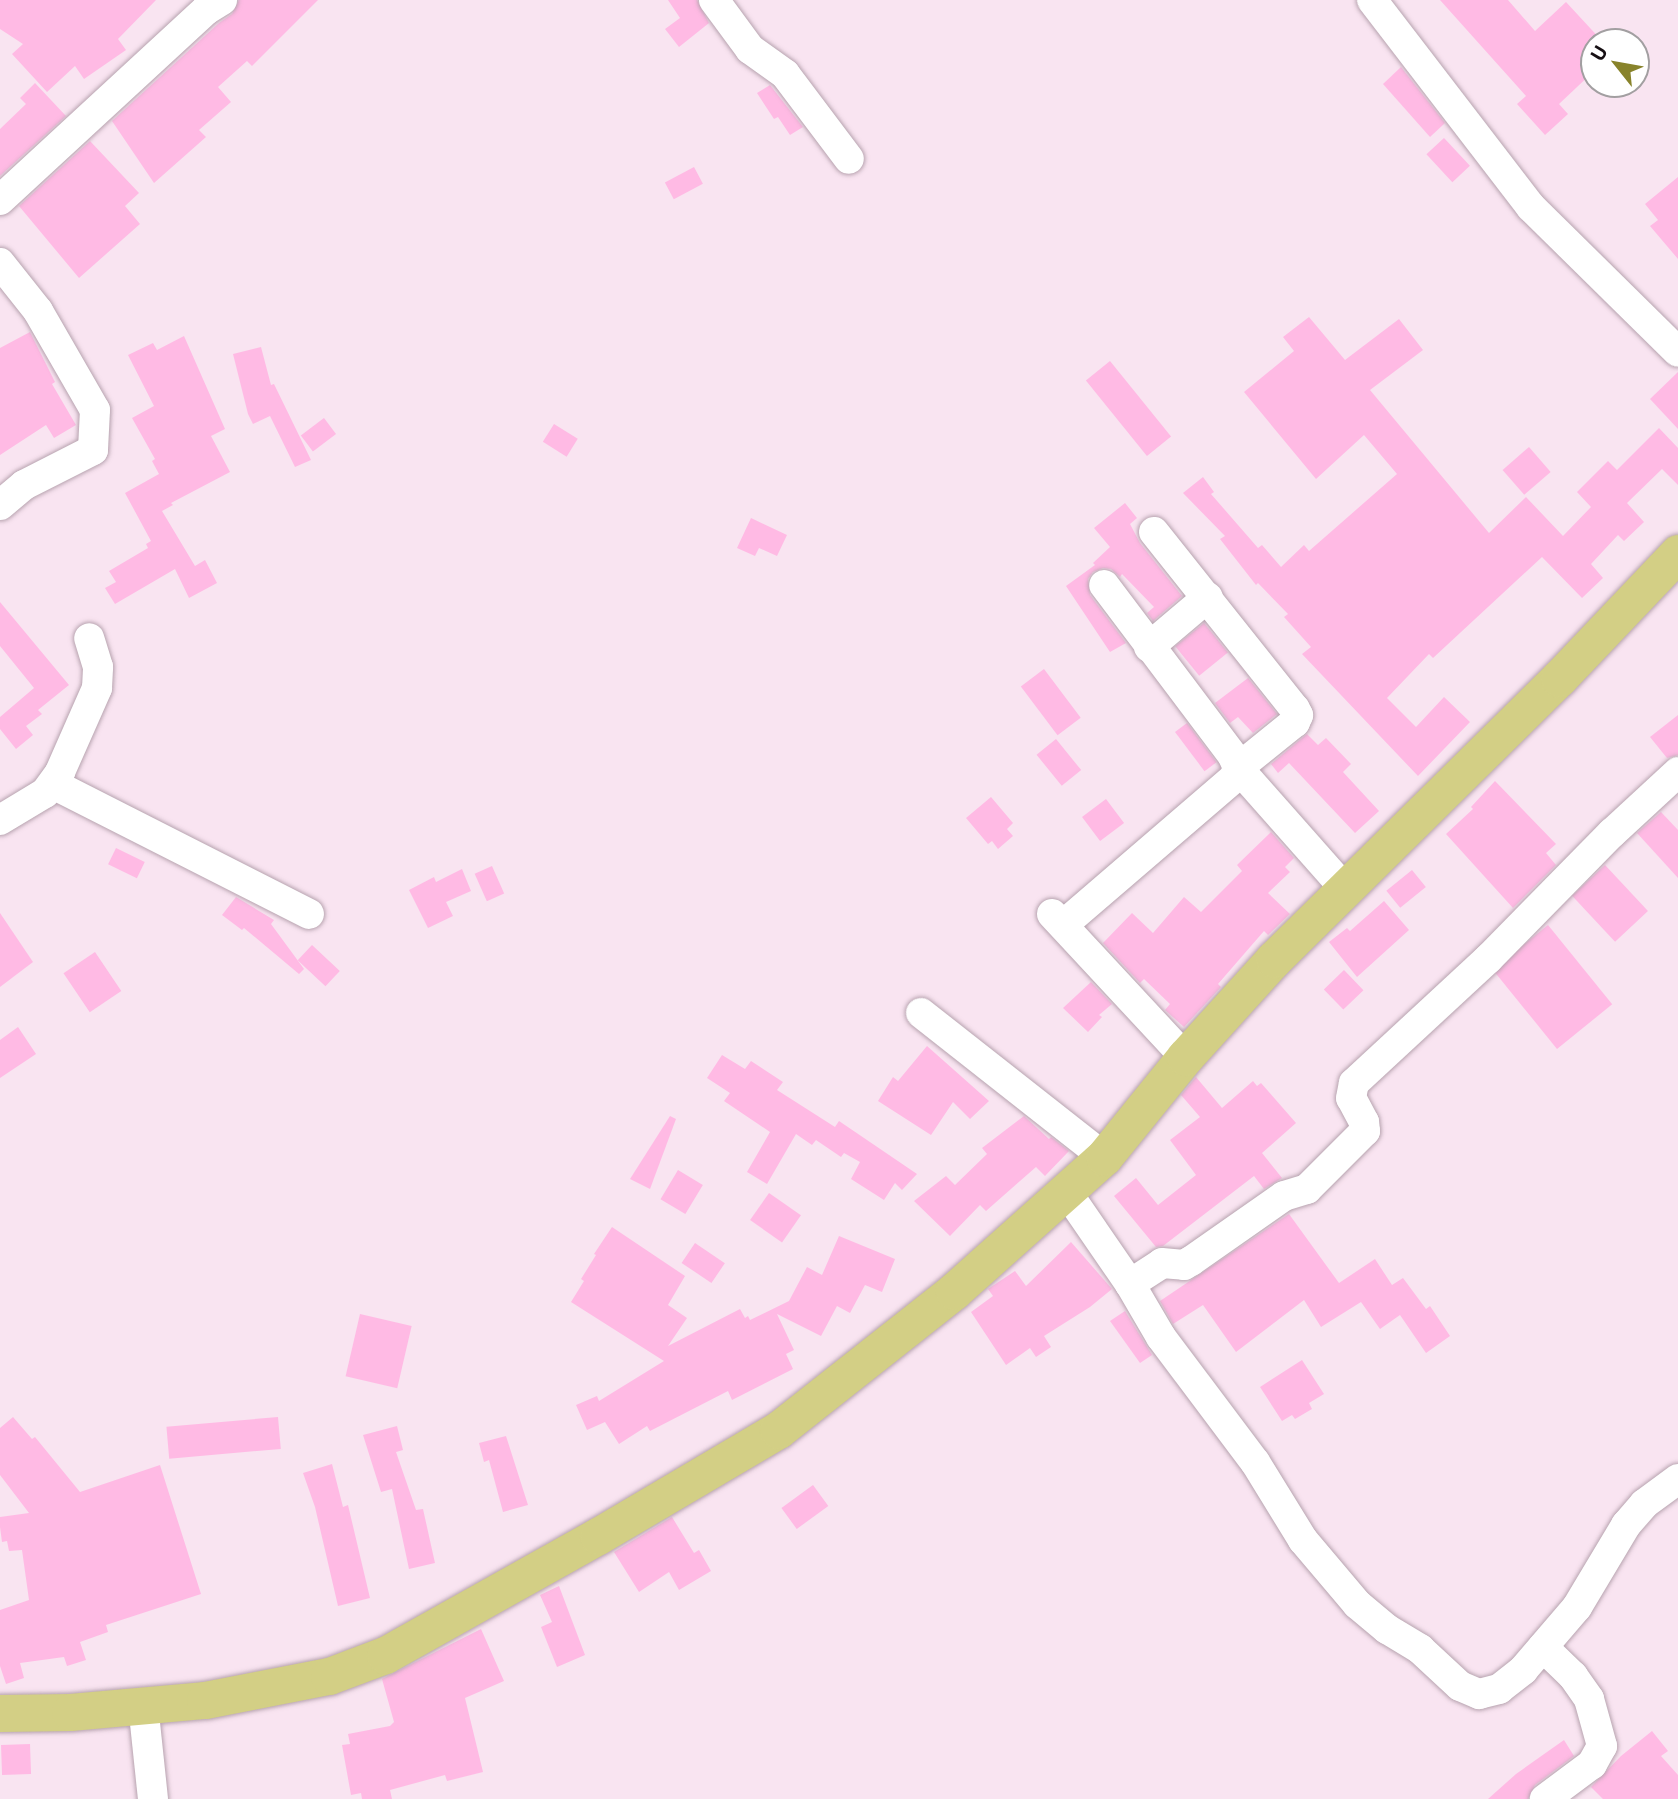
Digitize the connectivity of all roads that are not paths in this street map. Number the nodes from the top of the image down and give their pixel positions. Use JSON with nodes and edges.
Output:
{"nodes":[{"id":1,"x":222,"y":0,"type":"edge"},
{"id":2,"x":714,"y":0,"type":"edge"},
{"id":3,"x":1372,"y":0,"type":"edge"},
{"id":4,"x":849,"y":159,"type":"dead end"},
{"id":5,"x":0,"y":200,"type":"edge"},
{"id":6,"x":0,"y":263,"type":"edge"},
{"id":7,"x":1678,"y":352,"type":"edge"},
{"id":8,"x":0,"y":505,"type":"edge"},
{"id":9,"x":1154,"y":532,"type":"dead end"},
{"id":10,"x":1678,"y":553,"type":"edge"},
{"id":11,"x":1104,"y":586,"type":"dead end"},
{"id":12,"x":1208,"y":597,"type":"junction"},
{"id":13,"x":89,"y":638,"type":"dead end"},
{"id":14,"x":1149,"y":647,"type":"junction"},
{"id":15,"x":1238,"y":768,"type":"junction"},
{"id":16,"x":1678,"y":772,"type":"edge"},
{"id":17,"x":53,"y":784,"type":"junction"},
{"id":18,"x":0,"y":820,"type":"edge"},
{"id":19,"x":1345,"y":889,"type":"junction"},
{"id":20,"x":309,"y":914,"type":"dead end"},
{"id":21,"x":921,"y":1013,"type":"dead end"},
{"id":22,"x":1185,"y":1057,"type":"junction"},
{"id":23,"x":1104,"y":1157,"type":"junction"},
{"id":24,"x":1066,"y":1191,"type":"junction"},
{"id":25,"x":1130,"y":1284,"type":"junction"},
{"id":26,"x":1678,"y":1479,"type":"edge"},
{"id":27,"x":1546,"y":1649,"type":"junction"},
{"id":28,"x":143,"y":1704,"type":"junction"},
{"id":29,"x":0,"y":1713,"type":"edge"},
{"id":30,"x":153,"y":1799,"type":"edge"},
{"id":31,"x":1545,"y":1799,"type":"edge"}],
"edges":[{"from":1,"to":5,"type":"street"},
{"from":2,"to":4,"type":"street"},
{"from":3,"to":7,"type":"street"},
{"from":6,"to":8,"type":"street"},
{"from":9,"to":12,"type":"street"},
{"from":10,"to":19,"type":"main road"},
{"from":11,"to":14,"type":"street"},
{"from":12,"to":14,"type":"street"},
{"from":12,"to":15,"type":"street"},
{"from":13,"to":17,"type":"street"},
{"from":14,"to":15,"type":"street"},
{"from":15,"to":19,"type":"street"},
{"from":15,"to":22,"type":"street"},
{"from":16,"to":25,"type":"street"},
{"from":17,"to":18,"type":"street"},
{"from":17,"to":20,"type":"street"},
{"from":19,"to":22,"type":"main road"},
{"from":21,"to":23,"type":"street"},
{"from":22,"to":23,"type":"main road"},
{"from":23,"to":24,"type":"main road"},
{"from":24,"to":25,"type":"street"},
{"from":24,"to":28,"type":"main road"},
{"from":25,"to":27,"type":"street"},
{"from":26,"to":27,"type":"street"},
{"from":27,"to":31,"type":"street"},
{"from":28,"to":29,"type":"main road"},
{"from":28,"to":30,"type":"street"}]}
